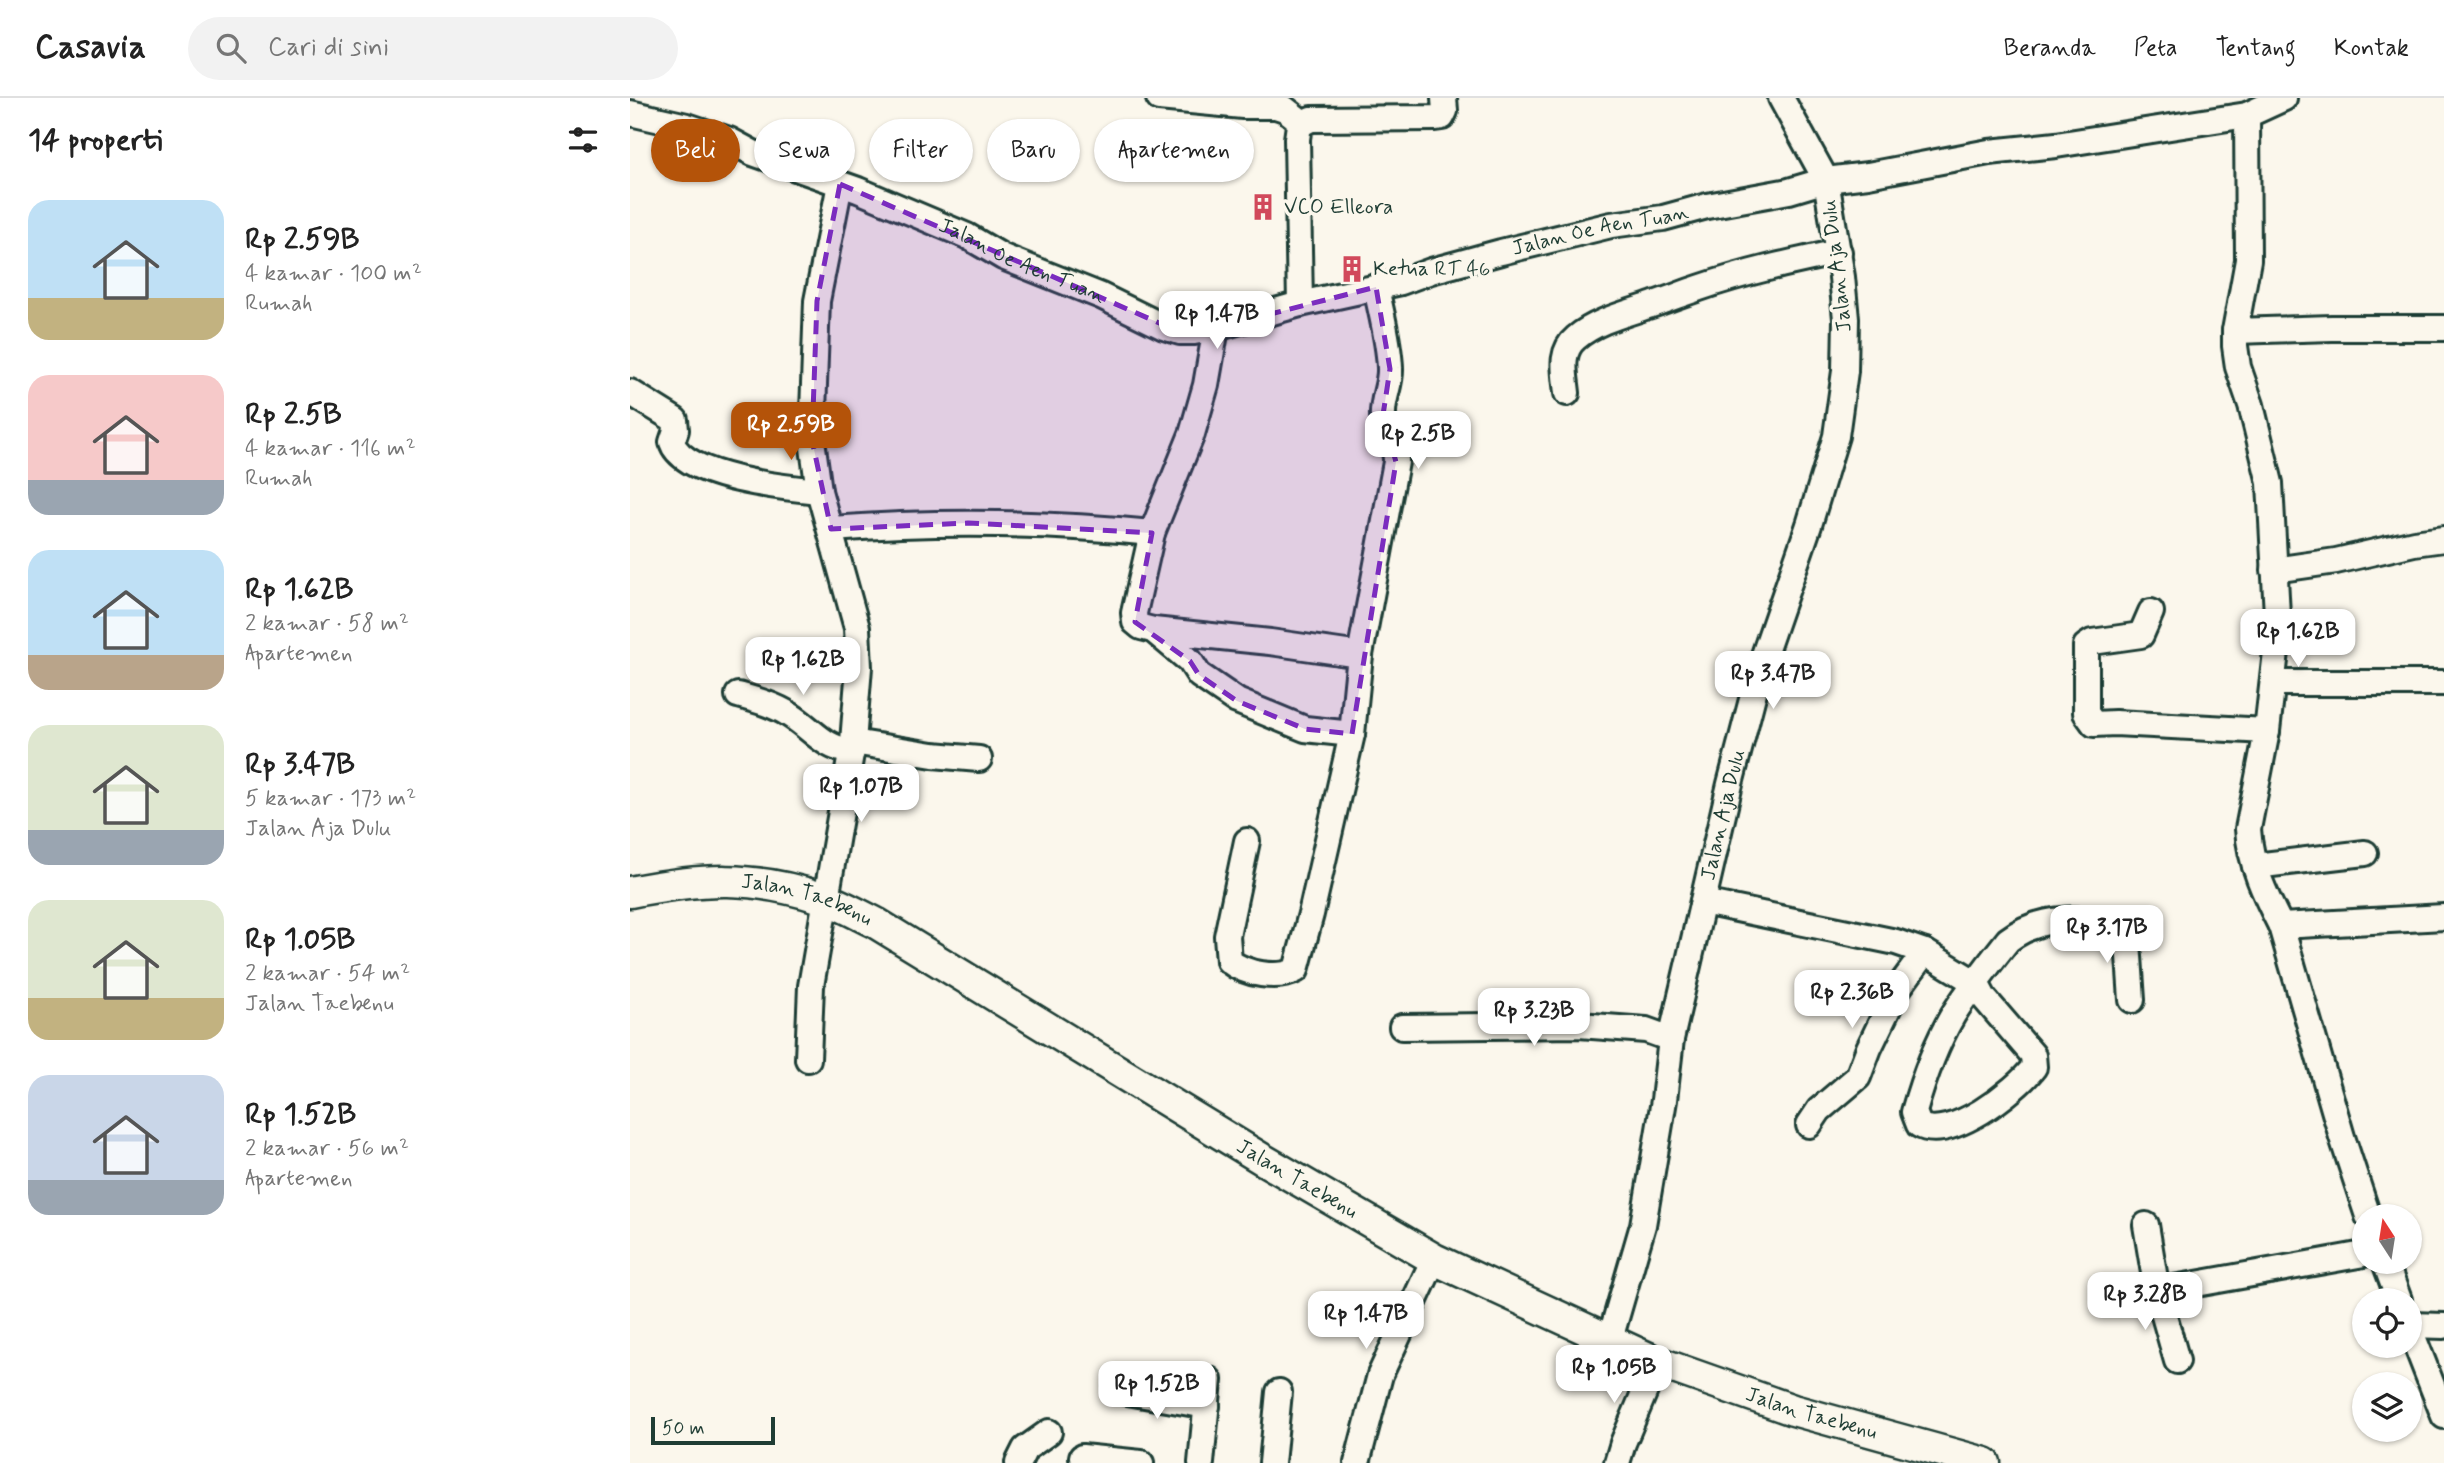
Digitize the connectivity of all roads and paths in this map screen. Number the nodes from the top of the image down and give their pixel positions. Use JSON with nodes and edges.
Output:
{"nodes":[{"id":1,"x":1159,"y":98,"type":"edge"},
{"id":2,"x":1444,"y":98,"type":"edge"},
{"id":3,"x":1781,"y":98,"type":"edge"},
{"id":4,"x":2284,"y":98,"type":"edge"},
{"id":5,"x":630,"y":113,"type":"edge"},
{"id":6,"x":2247,"y":115,"type":"junction"},
{"id":7,"x":1303,"y":122,"type":"junction"},
{"id":8,"x":1826,"y":180,"type":"junction"},
{"id":9,"x":840,"y":184,"type":"junction"},
{"id":10,"x":1839,"y":252,"type":"junction"},
{"id":11,"x":1376,"y":287,"type":"junction"},
{"id":12,"x":1300,"y":304,"type":"junction"},
{"id":13,"x":1216,"y":328,"type":"junction"},
{"id":14,"x":2444,"y":328,"type":"edge"},
{"id":15,"x":2235,"y":331,"type":"junction"},
{"id":16,"x":630,"y":392,"type":"edge"},
{"id":17,"x":1567,"y":393,"type":"dead end"},
{"id":18,"x":819,"y":491,"type":"junction"},
{"id":19,"x":831,"y":529,"type":"junction"},
{"id":20,"x":1152,"y":533,"type":"junction"},
{"id":21,"x":2444,"y":540,"type":"edge"},
{"id":22,"x":2274,"y":570,"type":"junction"},
{"id":23,"x":2151,"y":612,"type":"dead end"},
{"id":24,"x":1153,"y":630,"type":"junction"},
{"id":25,"x":1360,"y":655,"type":"junction"},
{"id":26,"x":2274,"y":683,"type":"junction"},
{"id":27,"x":2444,"y":683,"type":"edge"},
{"id":28,"x":738,"y":695,"type":"dead end"},
{"id":29,"x":2267,"y":731,"type":"junction"},
{"id":30,"x":1352,"y":734,"type":"junction"},
{"id":31,"x":853,"y":747,"type":"junction"},
{"id":32,"x":979,"y":759,"type":"dead end"},
{"id":33,"x":1247,"y":841,"type":"dead end"},
{"id":34,"x":2365,"y":853,"type":"dead end"},
{"id":35,"x":2255,"y":866,"type":"junction"},
{"id":36,"x":630,"y":892,"type":"edge"},
{"id":37,"x":825,"y":898,"type":"junction"},
{"id":38,"x":1703,"y":902,"type":"junction"},
{"id":39,"x":2444,"y":917,"type":"edge"},
{"id":40,"x":2281,"y":926,"type":"junction"},
{"id":41,"x":1925,"y":951,"type":"junction"},
{"id":42,"x":1976,"y":983,"type":"junction"},
{"id":43,"x":2132,"y":1000,"type":"dead end"},
{"id":44,"x":1402,"y":1027,"type":"dead end"},
{"id":45,"x":1671,"y":1039,"type":"junction"},
{"id":46,"x":808,"y":1059,"type":"dead end"},
{"id":47,"x":1809,"y":1125,"type":"dead end"},
{"id":48,"x":2364,"y":1204,"type":"edge"},
{"id":49,"x":2146,"y":1225,"type":"dead end"},
{"id":50,"x":2352,"y":1256,"type":"edge"},
{"id":51,"x":1434,"y":1259,"type":"junction"},
{"id":52,"x":2157,"y":1291,"type":"junction"},
{"id":53,"x":2444,"y":1326,"type":"edge"},
{"id":54,"x":2422,"y":1327,"type":"edge"},
{"id":55,"x":1610,"y":1339,"type":"junction"},
{"id":56,"x":2422,"y":1357,"type":"edge"},
{"id":57,"x":2177,"y":1361,"type":"dead end"},
{"id":58,"x":1657,"y":1362,"type":"junction"},
{"id":59,"x":1209,"y":1380,"type":"dead end"},
{"id":60,"x":1116,"y":1390,"type":"dead end"},
{"id":61,"x":1279,"y":1392,"type":"dead end"},
{"id":62,"x":1207,"y":1406,"type":"junction"},
{"id":63,"x":2444,"y":1413,"type":"edge"},
{"id":64,"x":1049,"y":1432,"type":"dead end"},
{"id":65,"x":1082,"y":1457,"type":"dead end"},
{"id":66,"x":1018,"y":1463,"type":"edge"},
{"id":67,"x":1141,"y":1463,"type":"edge"},
{"id":68,"x":1200,"y":1463,"type":"edge"},
{"id":69,"x":1272,"y":1463,"type":"edge"},
{"id":70,"x":1357,"y":1463,"type":"edge"},
{"id":71,"x":1617,"y":1463,"type":"edge"},
{"id":72,"x":1985,"y":1463,"type":"edge"}],
"edges":[{"from":1,"to":7,"type":"street"},
{"from":2,"to":7,"type":"street"},
{"from":3,"to":8,"type":"street","name":"Jalan Aja Dulu"},
{"from":4,"to":6,"type":"street","name":"Jalan Oe Aen Tuan"},
{"from":5,"to":9,"type":"street","name":"Jalan Oe Aen Tuan"},
{"from":6,"to":8,"type":"street","name":"Jalan Oe Aen Tuan"},
{"from":6,"to":15,"type":"street"},
{"from":7,"to":12,"type":"street"},
{"from":8,"to":10,"type":"street","name":"Jalan Aja Dulu"},
{"from":8,"to":11,"type":"street","name":"Jalan Oe Aen Tuan"},
{"from":9,"to":13,"type":"street","name":"Jalan Oe Aen Tuan"},
{"from":9,"to":18,"type":"street"},
{"from":10,"to":17,"type":"street"},
{"from":10,"to":38,"type":"street","name":"Jalan Aja Dulu"},
{"from":11,"to":12,"type":"street","name":"Jalan Oe Aen Tuan"},
{"from":11,"to":25,"type":"street"},
{"from":12,"to":13,"type":"street","name":"Jalan Oe Aen Tuan"},
{"from":13,"to":20,"type":"street"},
{"from":14,"to":15,"type":"street"},
{"from":15,"to":22,"type":"street"},
{"from":16,"to":18,"type":"street"},
{"from":18,"to":19,"type":"street"},
{"from":19,"to":20,"type":"street"},
{"from":19,"to":31,"type":"street"},
{"from":20,"to":24,"type":"street"},
{"from":21,"to":22,"type":"street"},
{"from":22,"to":26,"type":"street"},
{"from":23,"to":29,"type":"street"},
{"from":24,"to":25,"type":"street"},
{"from":24,"to":30,"type":"street"},
{"from":25,"to":30,"type":"street"},
{"from":26,"to":27,"type":"street"},
{"from":26,"to":29,"type":"street"},
{"from":28,"to":31,"type":"street"},
{"from":29,"to":35,"type":"street"},
{"from":30,"to":33,"type":"street"},
{"from":31,"to":32,"type":"street"},
{"from":31,"to":37,"type":"street"},
{"from":34,"to":35,"type":"street"},
{"from":35,"to":40,"type":"street"},
{"from":36,"to":37,"type":"main road","name":"Jalan Taebenu"},
{"from":37,"to":46,"type":"street"},
{"from":37,"to":51,"type":"main road","name":"Jalan Taebenu"},
{"from":38,"to":41,"type":"street"},
{"from":38,"to":45,"type":"street","name":"Jalan Aja Dulu"},
{"from":39,"to":40,"type":"street"},
{"from":40,"to":48,"type":"street"},
{"from":41,"to":42,"type":"street"},
{"from":41,"to":47,"type":"street"},
{"from":42,"to":42,"type":"street"},
{"from":42,"to":43,"type":"street"},
{"from":44,"to":45,"type":"street"},
{"from":45,"to":55,"type":"street","name":"Jalan Aja Dulu"},
{"from":49,"to":52,"type":"street"},
{"from":50,"to":52,"type":"street"},
{"from":51,"to":55,"type":"main road","name":"Jalan Taebenu"},
{"from":51,"to":70,"type":"street"},
{"from":52,"to":57,"type":"street"},
{"from":53,"to":54,"type":"street"},
{"from":55,"to":58,"type":"main road","name":"Jalan Taebenu"},
{"from":56,"to":63,"type":"street"},
{"from":58,"to":71,"type":"street"},
{"from":58,"to":72,"type":"main road","name":"Jalan Taebenu"},
{"from":59,"to":62,"type":"street"},
{"from":60,"to":62,"type":"street"},
{"from":61,"to":69,"type":"street"},
{"from":62,"to":68,"type":"street"},
{"from":64,"to":66,"type":"street"},
{"from":65,"to":67,"type":"street"}]}
